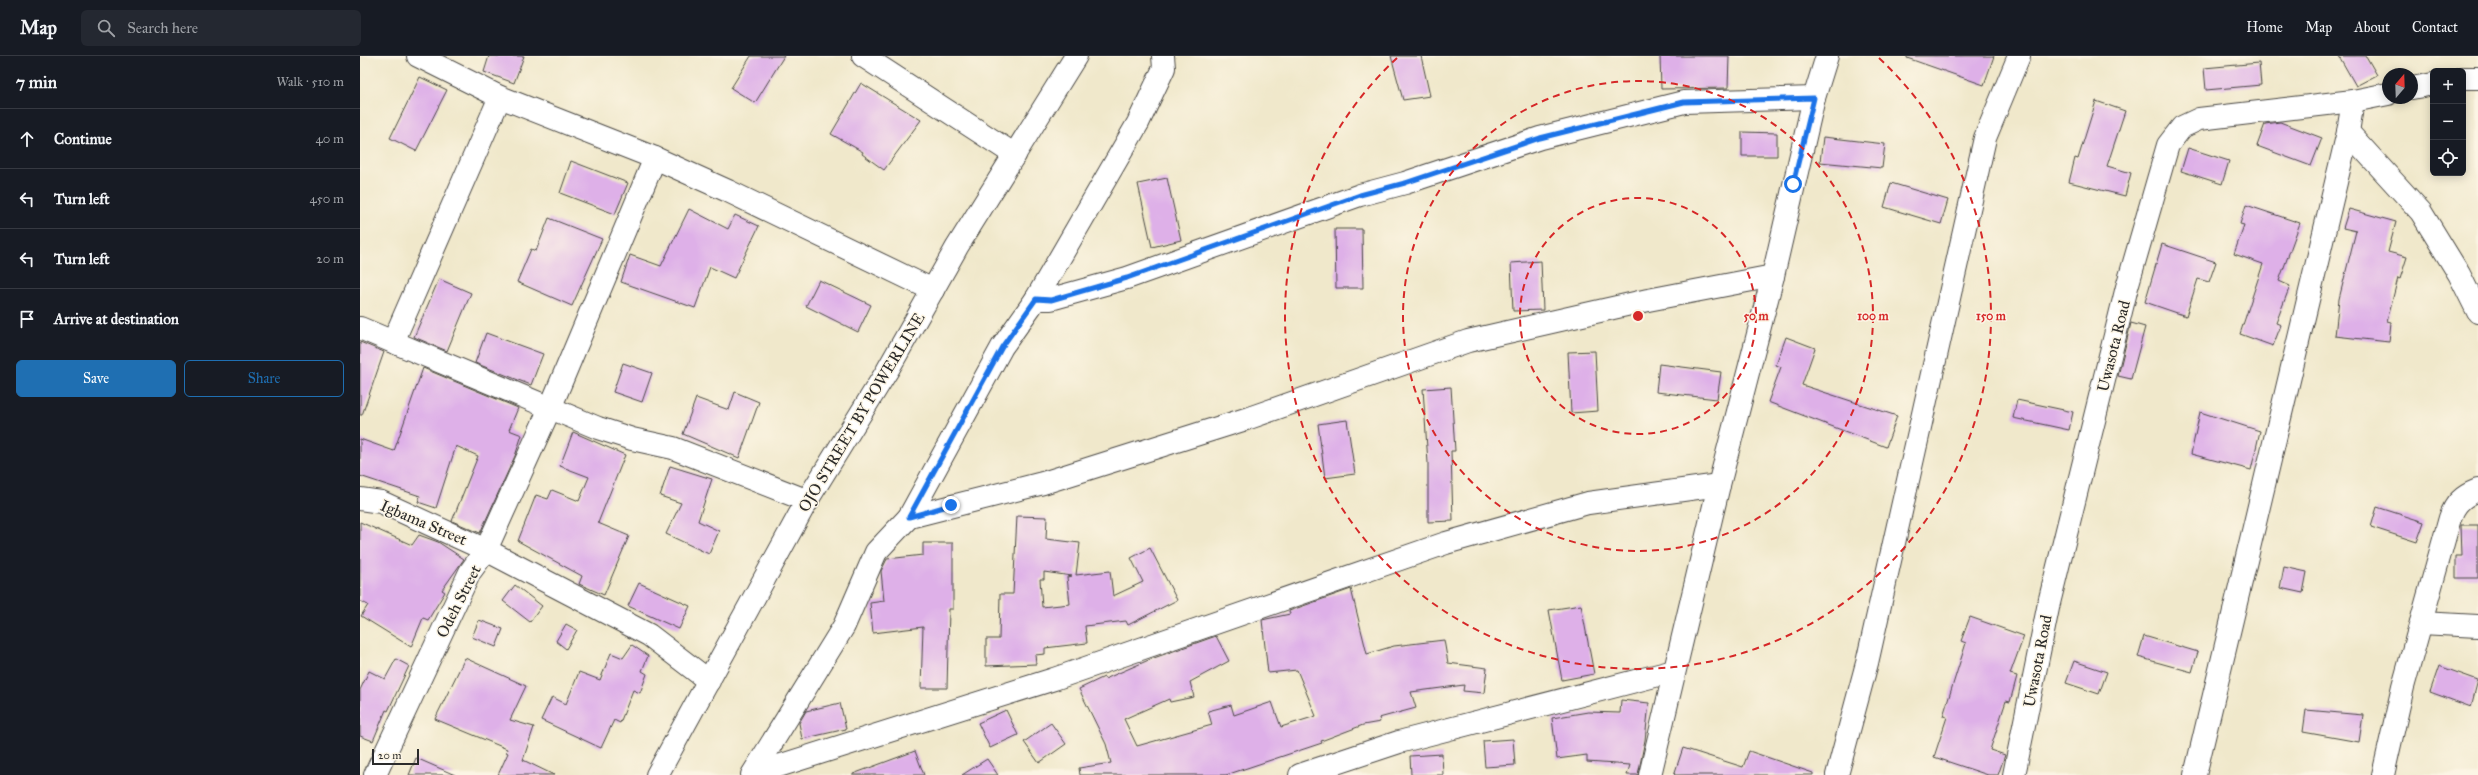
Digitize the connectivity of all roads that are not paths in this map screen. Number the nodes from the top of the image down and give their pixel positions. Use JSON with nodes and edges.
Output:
{"nodes":[{"id":1,"x":418,"y":56,"type":"edge"},
{"id":2,"x":863,"y":56,"type":"edge"},
{"id":3,"x":1076,"y":56,"type":"edge"},
{"id":4,"x":1163,"y":56,"type":"edge"},
{"id":5,"x":1827,"y":56,"type":"edge"},
{"id":6,"x":2019,"y":56,"type":"edge"},
{"id":7,"x":2466,"y":78,"type":"edge"},
{"id":8,"x":2478,"y":78,"type":"edge"},
{"id":9,"x":2430,"y":85,"type":"edge"},
{"id":10,"x":2418,"y":87,"type":"edge"},
{"id":11,"x":2382,"y":95,"type":"edge"},
{"id":12,"x":500,"y":97,"type":"junction"},
{"id":13,"x":1814,"y":98,"type":"junction"},
{"id":14,"x":2353,"y":101,"type":"junction"},
{"id":15,"x":2348,"y":132,"type":"junction"},
{"id":16,"x":1015,"y":155,"type":"junction"},
{"id":17,"x":655,"y":158,"type":"junction"},
{"id":18,"x":1773,"y":276,"type":"junction"},
{"id":19,"x":933,"y":290,"type":"junction"},
{"id":20,"x":1036,"y":299,"type":"junction"},
{"id":21,"x":2478,"y":312,"type":"edge"},
{"id":22,"x":360,"y":328,"type":"edge"},
{"id":23,"x":393,"y":342,"type":"junction"},
{"id":24,"x":551,"y":406,"type":"junction"},
{"id":25,"x":1719,"y":485,"type":"junction"},
{"id":26,"x":2478,"y":490,"type":"edge"},
{"id":27,"x":360,"y":499,"type":"edge"},
{"id":28,"x":808,"y":501,"type":"junction"},
{"id":29,"x":909,"y":517,"type":"junction"},
{"id":30,"x":486,"y":550,"type":"junction"},
{"id":31,"x":2421,"y":623,"type":"junction"},
{"id":32,"x":2478,"y":626,"type":"edge"},
{"id":33,"x":1674,"y":671,"type":"junction"},
{"id":34,"x":709,"y":682,"type":"junction"},
{"id":35,"x":374,"y":775,"type":"edge"},
{"id":36,"x":657,"y":775,"type":"edge"},
{"id":37,"x":753,"y":775,"type":"edge"},
{"id":38,"x":1300,"y":775,"type":"edge"},
{"id":39,"x":1650,"y":775,"type":"edge"},
{"id":40,"x":1837,"y":775,"type":"edge"},
{"id":41,"x":2014,"y":775,"type":"edge"},
{"id":42,"x":2195,"y":775,"type":"edge"},
{"id":43,"x":2383,"y":775,"type":"edge"}],
"edges":[{"from":1,"to":12,"type":"street"},
{"from":2,"to":16,"type":"street"},
{"from":3,"to":16,"type":"street","name":"OJO STREET BY POWERLINE"},
{"from":4,"to":20,"type":"street"},
{"from":5,"to":13,"type":"street"},
{"from":6,"to":40,"type":"street"},
{"from":7,"to":8,"type":"street"},
{"from":9,"to":10,"type":"street"},
{"from":11,"to":14,"type":"street","name":"Uwasota Road"},
{"from":12,"to":17,"type":"street"},
{"from":12,"to":23,"type":"street"},
{"from":13,"to":18,"type":"street"},
{"from":13,"to":20,"type":"street"},
{"from":14,"to":15,"type":"street"},
{"from":14,"to":41,"type":"street","name":"Uwasota Road"},
{"from":15,"to":21,"type":"street"},
{"from":15,"to":42,"type":"street"},
{"from":16,"to":19,"type":"street","name":"OJO STREET BY POWERLINE"},
{"from":17,"to":19,"type":"street"},
{"from":17,"to":24,"type":"street","name":"Odeh Street"},
{"from":18,"to":25,"type":"street"},
{"from":18,"to":29,"type":"street"},
{"from":19,"to":28,"type":"street","name":"OJO STREET BY POWERLINE"},
{"from":20,"to":29,"type":"street"},
{"from":22,"to":23,"type":"street"},
{"from":23,"to":24,"type":"street"},
{"from":24,"to":28,"type":"street"},
{"from":24,"to":30,"type":"street","name":"Odeh Street"},
{"from":25,"to":33,"type":"street"},
{"from":25,"to":37,"type":"street"},
{"from":26,"to":31,"type":"street"},
{"from":27,"to":30,"type":"street","name":"Igbama Street"},
{"from":28,"to":34,"type":"street","name":"OJO STREET BY POWERLINE"},
{"from":29,"to":37,"type":"street"},
{"from":30,"to":34,"type":"street","name":"Igbama Street"},
{"from":30,"to":35,"type":"street","name":"Odeh Street"},
{"from":31,"to":32,"type":"street"},
{"from":31,"to":43,"type":"street"},
{"from":33,"to":38,"type":"street"},
{"from":33,"to":39,"type":"street"},
{"from":34,"to":36,"type":"street","name":"OJO STREET BY POWERLINE"}]}
